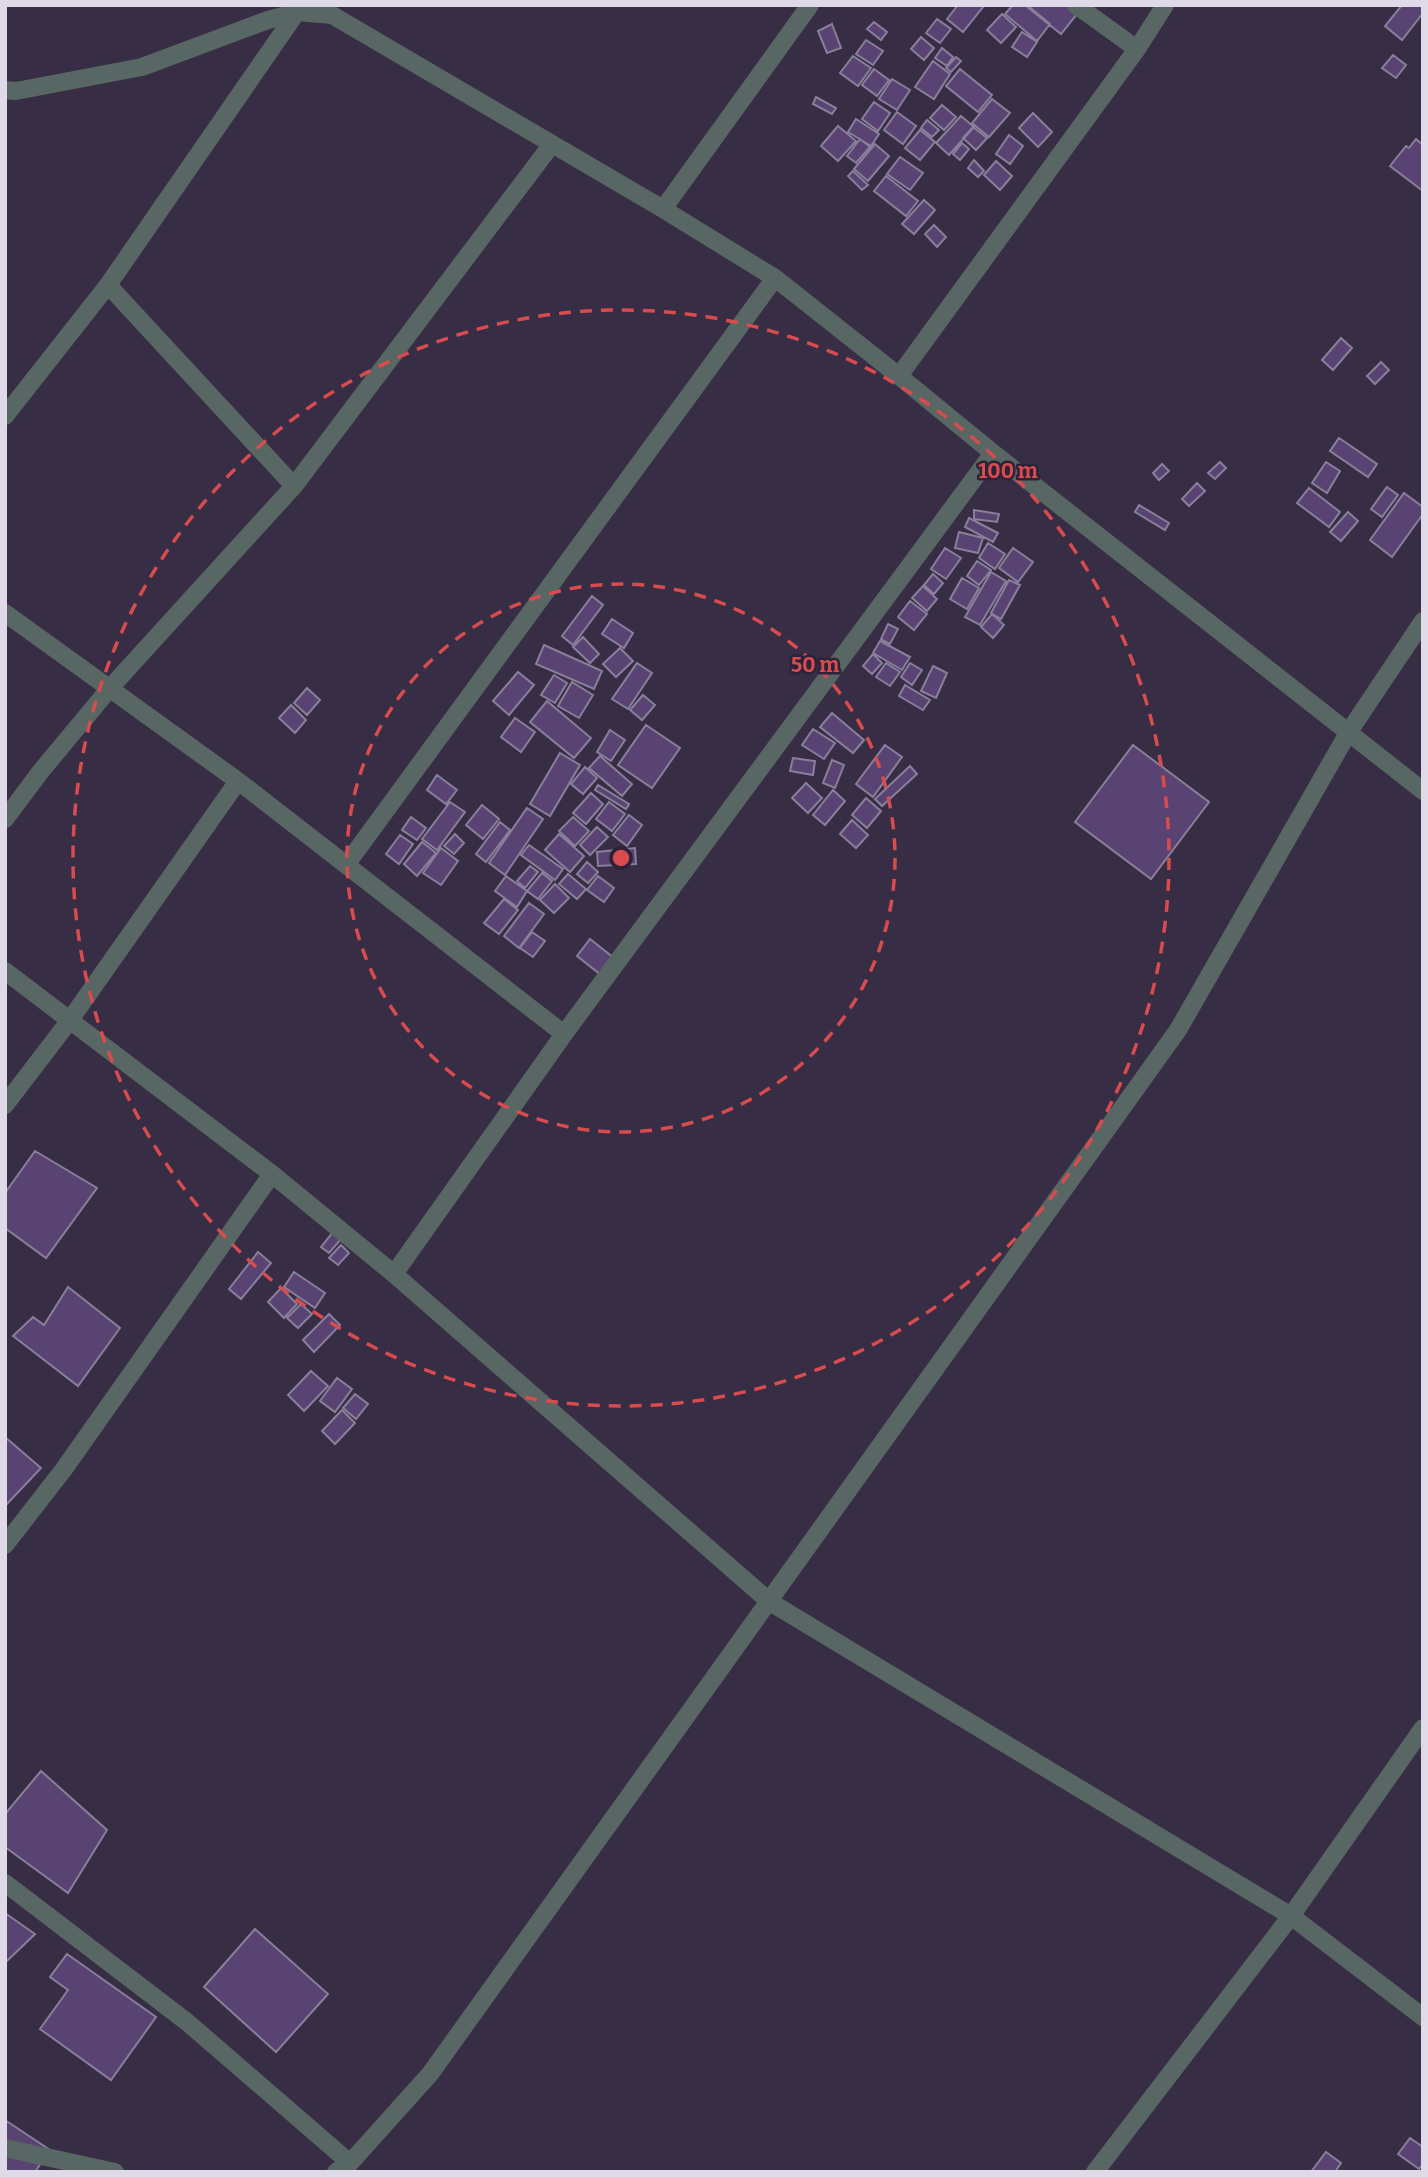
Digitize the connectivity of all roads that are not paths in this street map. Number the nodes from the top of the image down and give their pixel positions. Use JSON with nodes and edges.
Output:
{"nodes":[{"id":1,"x":810,"y":5,"type":"edge"},
{"id":2,"x":1076,"y":5,"type":"edge"},
{"id":3,"x":1165,"y":5,"type":"edge"},
{"id":4,"x":299,"y":9,"type":"edge"},
{"id":5,"x":1137,"y":48,"type":"junction"},
{"id":6,"x":5,"y":90,"type":"edge"},
{"id":7,"x":552,"y":144,"type":"junction"},
{"id":8,"x":663,"y":209,"type":"junction"},
{"id":9,"x":775,"y":278,"type":"junction"},
{"id":10,"x":108,"y":285,"type":"junction"},
{"id":11,"x":899,"y":376,"type":"junction"},
{"id":12,"x":5,"y":416,"type":"edge"},
{"id":13,"x":993,"y":453,"type":"junction"},
{"id":14,"x":294,"y":486,"type":"junction"},
{"id":15,"x":5,"y":613,"type":"edge"},
{"id":16,"x":1423,"y":621,"type":"edge"},
{"id":17,"x":110,"y":688,"type":"junction"},
{"id":18,"x":1348,"y":733,"type":"junction"},
{"id":19,"x":238,"y":781,"type":"junction"},
{"id":20,"x":1423,"y":791,"type":"edge"},
{"id":21,"x":5,"y":819,"type":"edge"},
{"id":22,"x":346,"y":865,"type":"junction"},
{"id":23,"x":5,"y":971,"type":"edge"},
{"id":24,"x":70,"y":1020,"type":"junction"},
{"id":25,"x":564,"y":1034,"type":"junction"},
{"id":26,"x":5,"y":1105,"type":"edge"},
{"id":27,"x":272,"y":1174,"type":"junction"},
{"id":28,"x":394,"y":1274,"type":"junction"},
{"id":29,"x":5,"y":1545,"type":"edge"},
{"id":30,"x":770,"y":1602,"type":"junction"},
{"id":31,"x":1423,"y":1728,"type":"edge"},
{"id":32,"x":5,"y":1883,"type":"edge"},
{"id":33,"x":1291,"y":1916,"type":"junction"},
{"id":34,"x":1423,"y":2018,"type":"edge"},
{"id":35,"x":5,"y":2148,"type":"edge"},
{"id":36,"x":343,"y":2167,"type":"edge"},
{"id":37,"x":115,"y":2172,"type":"edge"},
{"id":38,"x":1095,"y":2172,"type":"edge"}],
"edges":[{"from":1,"to":8,"type":"street"},
{"from":2,"to":5,"type":"street"},
{"from":3,"to":5,"type":"street"},
{"from":4,"to":6,"type":"street"},
{"from":4,"to":7,"type":"street"},
{"from":4,"to":10,"type":"street"},
{"from":5,"to":11,"type":"street"},
{"from":7,"to":8,"type":"street"},
{"from":7,"to":14,"type":"street"},
{"from":8,"to":9,"type":"street"},
{"from":9,"to":11,"type":"street"},
{"from":9,"to":22,"type":"street"},
{"from":10,"to":12,"type":"street"},
{"from":10,"to":14,"type":"street"},
{"from":11,"to":13,"type":"street"},
{"from":13,"to":18,"type":"street"},
{"from":13,"to":25,"type":"street"},
{"from":14,"to":17,"type":"street"},
{"from":15,"to":17,"type":"street"},
{"from":16,"to":18,"type":"street"},
{"from":17,"to":19,"type":"street"},
{"from":17,"to":21,"type":"street"},
{"from":18,"to":20,"type":"street"},
{"from":18,"to":30,"type":"street"},
{"from":19,"to":22,"type":"street"},
{"from":19,"to":24,"type":"street"},
{"from":22,"to":25,"type":"street"},
{"from":23,"to":24,"type":"street"},
{"from":24,"to":26,"type":"street"},
{"from":24,"to":27,"type":"street"},
{"from":25,"to":28,"type":"street"},
{"from":27,"to":28,"type":"street"},
{"from":27,"to":29,"type":"street"},
{"from":28,"to":30,"type":"street"},
{"from":30,"to":33,"type":"street"},
{"from":30,"to":36,"type":"street"},
{"from":31,"to":33,"type":"street"},
{"from":32,"to":36,"type":"street"},
{"from":33,"to":34,"type":"street"},
{"from":33,"to":38,"type":"street"},
{"from":35,"to":37,"type":"street"}]}
